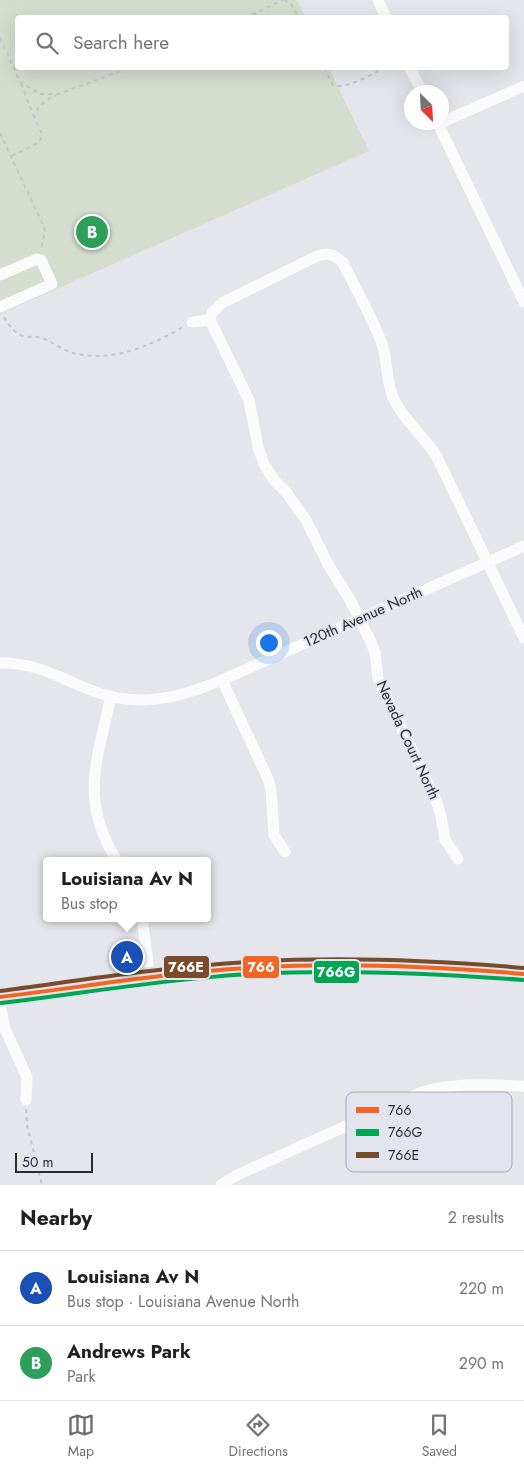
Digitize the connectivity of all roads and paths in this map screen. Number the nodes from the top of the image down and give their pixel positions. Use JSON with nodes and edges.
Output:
{"nodes":[{"id":1,"x":284,"y":0,"type":"edge"},
{"id":2,"x":378,"y":0,"type":"edge"},
{"id":3,"x":252,"y":15,"type":"edge"},
{"id":4,"x":297,"y":15,"type":"edge"},
{"id":5,"x":385,"y":15,"type":"edge"},
{"id":6,"x":0,"y":38,"type":"edge"},
{"id":7,"x":124,"y":70,"type":"edge"},
{"id":8,"x":325,"y":70,"type":"edge"},
{"id":9,"x":380,"y":70,"type":"edge"},
{"id":10,"x":411,"y":70,"type":"edge"},
{"id":11,"x":20,"y":82,"type":"junction"},
{"id":12,"x":418,"y":85,"type":"edge"},
{"id":13,"x":524,"y":86,"type":"edge"},
{"id":14,"x":58,"y":94,"type":"junction"},
{"id":15,"x":34,"y":117,"type":"junction"},
{"id":16,"x":449,"y":119,"type":"edge"},
{"id":17,"x":440,"y":130,"type":"edge"},
{"id":18,"x":0,"y":133,"type":"edge"},
{"id":19,"x":11,"y":157,"type":"junction"},
{"id":20,"x":39,"y":259,"type":"junction"},
{"id":21,"x":0,"y":275,"type":"edge"},
{"id":22,"x":524,"y":302,"type":"edge"},
{"id":23,"x":0,"y":307,"type":"edge"},
{"id":24,"x":210,"y":320,"type":"junction"},
{"id":25,"x":192,"y":322,"type":"joint"},
{"id":26,"x":524,"y":546,"type":"edge"},
{"id":27,"x":487,"y":562,"type":"junction"},
{"id":28,"x":360,"y":619,"type":"junction"},
{"id":29,"x":524,"y":638,"type":"edge"},
{"id":30,"x":0,"y":663,"type":"edge"},
{"id":31,"x":222,"y":680,"type":"junction"},
{"id":32,"x":111,"y":696,"type":"junction"},
{"id":33,"x":285,"y":852,"type":"dead end"},
{"id":34,"x":115,"y":857,"type":"edge"},
{"id":35,"x":458,"y":859,"type":"dead end"},
{"id":36,"x":143,"y":922,"type":"edge"},
{"id":37,"x":524,"y":974,"type":"edge"},
{"id":38,"x":150,"y":978,"type":"junction"},
{"id":39,"x":0,"y":997,"type":"edge"},
{"id":40,"x":0,"y":1004,"type":"edge"},
{"id":41,"x":524,"y":1086,"type":"edge"},
{"id":42,"x":422,"y":1092,"type":"edge"},
{"id":43,"x":26,"y":1100,"type":"joint"},
{"id":44,"x":346,"y":1126,"type":"edge"},
{"id":45,"x":42,"y":1185,"type":"edge"},
{"id":46,"x":221,"y":1185,"type":"edge"}],
"edges":[{"from":1,"to":3,"type":"path"},
{"from":1,"to":4,"type":"path"},
{"from":2,"to":5,"type":"street"},
{"from":6,"to":11,"type":"path"},
{"from":7,"to":14,"type":"path"},
{"from":8,"to":9,"type":"path"},
{"from":10,"to":12,"type":"street"},
{"from":11,"to":14,"type":"path"},
{"from":11,"to":15,"type":"path"},
{"from":13,"to":16,"type":"street"},
{"from":14,"to":15,"type":"path"},
{"from":15,"to":19,"type":"path"},
{"from":17,"to":22,"type":"street"},
{"from":18,"to":19,"type":"path"},
{"from":19,"to":20,"type":"path"},
{"from":20,"to":21,"type":"street"},
{"from":20,"to":23,"type":"street"},
{"from":23,"to":25,"type":"path"},
{"from":24,"to":25,"type":"street"},
{"from":24,"to":27,"type":"street"},
{"from":24,"to":28,"type":"street","name":"Nevada Court North"},
{"from":26,"to":27,"type":"street","name":"120th Avenue North"},
{"from":27,"to":28,"type":"street","name":"120th Avenue North"},
{"from":27,"to":29,"type":"street"},
{"from":28,"to":31,"type":"street","name":"120th Avenue North"},
{"from":28,"to":35,"type":"street","name":"Nevada Court North"},
{"from":30,"to":32,"type":"street","name":"120th Avenue North"},
{"from":31,"to":32,"type":"street","name":"120th Avenue North"},
{"from":31,"to":33,"type":"street"},
{"from":32,"to":34,"type":"street"},
{"from":36,"to":38,"type":"street"},
{"from":37,"to":38,"type":"main road"},
{"from":38,"to":39,"type":"main road"},
{"from":40,"to":43,"type":"street"},
{"from":41,"to":42,"type":"street"},
{"from":43,"to":45,"type":"path"},
{"from":44,"to":46,"type":"street"}]}
